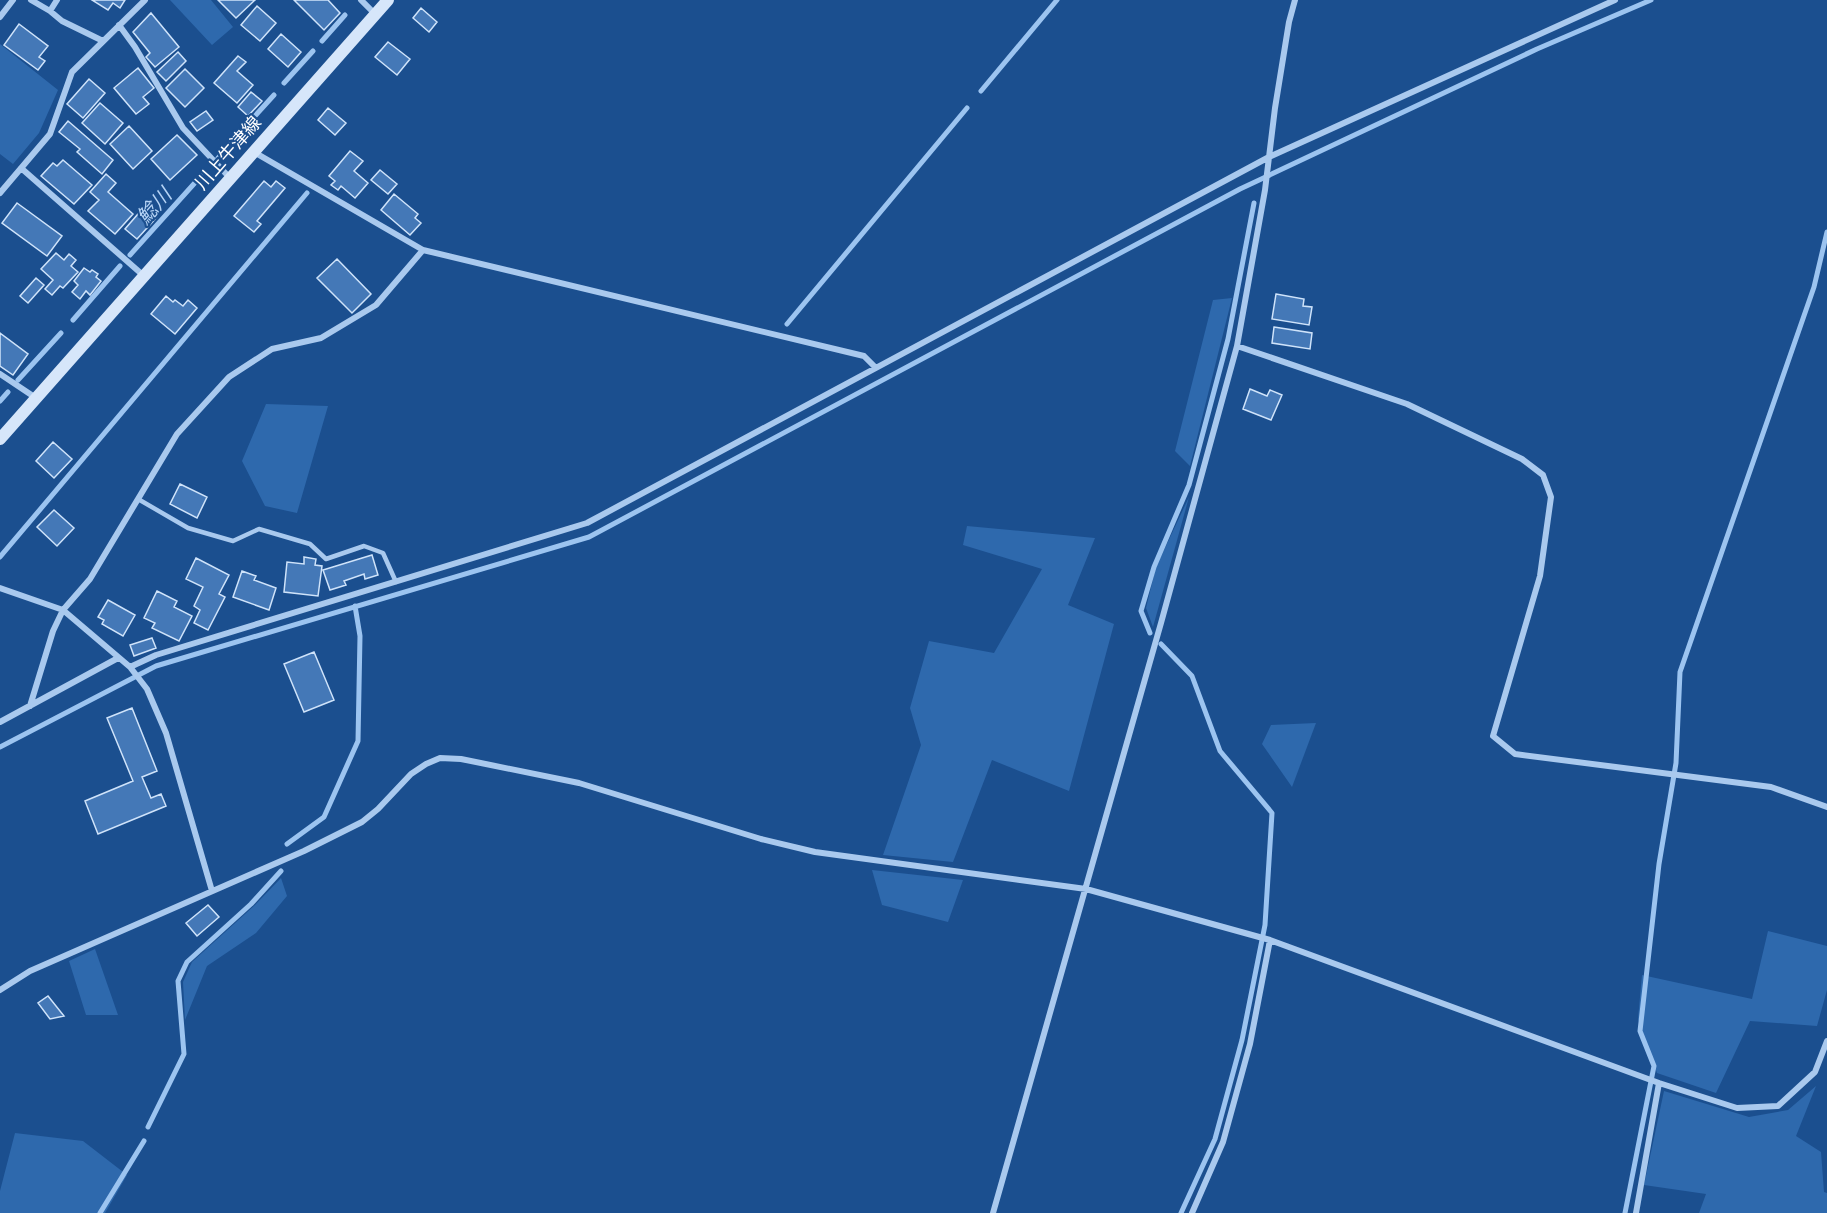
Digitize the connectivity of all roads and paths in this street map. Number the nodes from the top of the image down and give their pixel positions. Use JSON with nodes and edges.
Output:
{"nodes":[{"id":1,"x":13,"y":0,"type":"edge"},
{"id":2,"x":31,"y":0,"type":"edge"},
{"id":3,"x":57,"y":0,"type":"edge"},
{"id":4,"x":145,"y":0,"type":"edge"},
{"id":5,"x":361,"y":0,"type":"edge"},
{"id":6,"x":388,"y":0,"type":"edge"},
{"id":7,"x":1295,"y":0,"type":"edge"},
{"id":8,"x":1615,"y":0,"type":"edge"},
{"id":9,"x":50,"y":11,"type":"junction"},
{"id":10,"x":375,"y":14,"type":"junction"},
{"id":11,"x":0,"y":17,"type":"edge"},
{"id":12,"x":119,"y":25,"type":"junction"},
{"id":13,"x":103,"y":41,"type":"junction"},
{"id":14,"x":254,"y":152,"type":"junction"},
{"id":15,"x":1269,"y":157,"type":"junction"},
{"id":16,"x":21,"y":168,"type":"junction"},
{"id":17,"x":230,"y":178,"type":"junction"},
{"id":18,"x":0,"y":193,"type":"edge"},
{"id":19,"x":423,"y":250,"type":"junction"},
{"id":20,"x":144,"y":276,"type":"junction"},
{"id":21,"x":1237,"y":346,"type":"junction"},
{"id":22,"x":875,"y":367,"type":"junction"},
{"id":23,"x":0,"y":374,"type":"edge"},
{"id":24,"x":36,"y":398,"type":"junction"},
{"id":25,"x":0,"y":439,"type":"edge"},
{"id":26,"x":138,"y":499,"type":"junction"},
{"id":27,"x":396,"y":582,"type":"junction"},
{"id":28,"x":0,"y":588,"type":"edge"},
{"id":29,"x":63,"y":610,"type":"junction"},
{"id":30,"x":118,"y":658,"type":"junction"},
{"id":31,"x":130,"y":667,"type":"junction"},
{"id":32,"x":30,"y":706,"type":"junction"},
{"id":33,"x":0,"y":722,"type":"edge"},
{"id":34,"x":1827,"y":807,"type":"edge"},
{"id":35,"x":1086,"y":889,"type":"junction"},
{"id":36,"x":212,"y":891,"type":"junction"},
{"id":37,"x":1270,"y":940,"type":"junction"},
{"id":38,"x":0,"y":990,"type":"edge"},
{"id":39,"x":1827,"y":1041,"type":"edge"},
{"id":40,"x":1659,"y":1083,"type":"junction"},
{"id":41,"x":993,"y":1213,"type":"edge"},
{"id":42,"x":1192,"y":1213,"type":"edge"},
{"id":43,"x":1636,"y":1213,"type":"edge"}],
"edges":[{"from":1,"to":11,"type":"street"},
{"from":2,"to":9,"type":"street"},
{"from":3,"to":9,"type":"street"},
{"from":4,"to":12,"type":"street"},
{"from":5,"to":10,"type":"street"},
{"from":6,"to":10,"type":"main road","name":"川上牛津線"},
{"from":7,"to":15,"type":"street"},
{"from":8,"to":15,"type":"street"},
{"from":9,"to":13,"type":"street"},
{"from":10,"to":14,"type":"main road","name":"川上牛津線"},
{"from":12,"to":13,"type":"street"},
{"from":12,"to":17,"type":"street"},
{"from":13,"to":16,"type":"street"},
{"from":14,"to":17,"type":"main road","name":"川上牛津線"},
{"from":14,"to":19,"type":"street"},
{"from":15,"to":21,"type":"street"},
{"from":15,"to":22,"type":"street"},
{"from":16,"to":18,"type":"street"},
{"from":16,"to":20,"type":"street"},
{"from":17,"to":20,"type":"main road","name":"川上牛津線"},
{"from":19,"to":22,"type":"street"},
{"from":19,"to":26,"type":"street"},
{"from":20,"to":24,"type":"main road","name":"川上牛津線"},
{"from":21,"to":34,"type":"street"},
{"from":21,"to":35,"type":"street"},
{"from":22,"to":27,"type":"street"},
{"from":23,"to":24,"type":"street"},
{"from":24,"to":25,"type":"main road","name":"川上牛津線"},
{"from":26,"to":27,"type":"lane"},
{"from":26,"to":29,"type":"street"},
{"from":27,"to":31,"type":"street"},
{"from":28,"to":29,"type":"street"},
{"from":29,"to":30,"type":"street"},
{"from":29,"to":32,"type":"street"},
{"from":30,"to":31,"type":"street"},
{"from":30,"to":32,"type":"street"},
{"from":31,"to":36,"type":"street"},
{"from":32,"to":33,"type":"street"},
{"from":35,"to":36,"type":"street"},
{"from":35,"to":37,"type":"street"},
{"from":35,"to":41,"type":"street"},
{"from":36,"to":38,"type":"street"},
{"from":37,"to":40,"type":"street"},
{"from":37,"to":42,"type":"street"},
{"from":39,"to":40,"type":"street"},
{"from":40,"to":43,"type":"street"}]}
